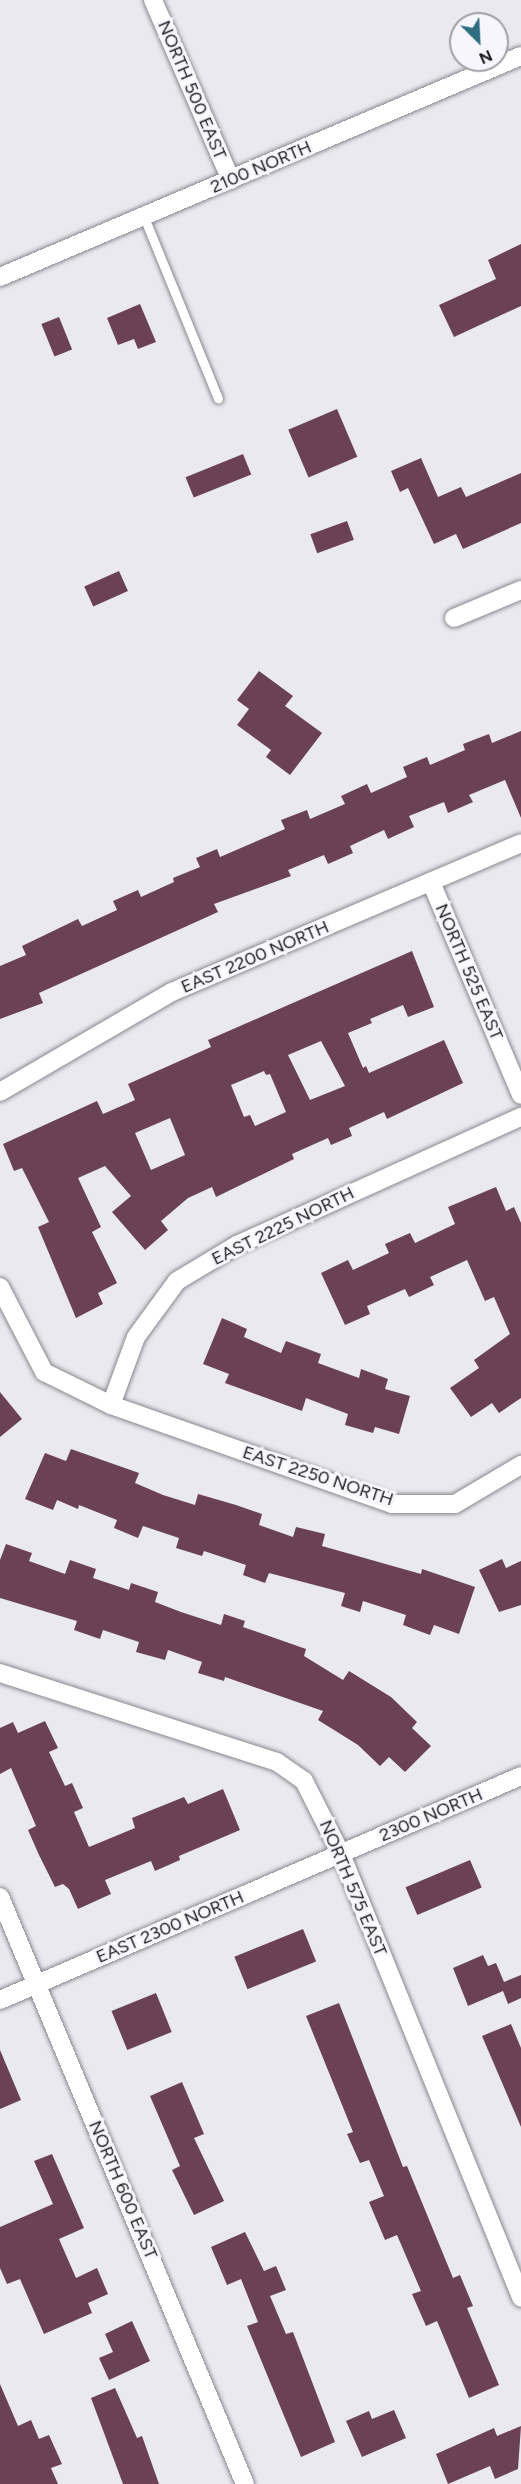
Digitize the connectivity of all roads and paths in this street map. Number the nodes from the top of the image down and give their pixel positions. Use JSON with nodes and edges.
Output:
{"nodes":[{"id":1,"x":153,"y":0,"type":"edge"},
{"id":2,"x":521,"y":56,"type":"edge"},
{"id":3,"x":231,"y":180,"type":"junction"},
{"id":4,"x":144,"y":217,"type":"junction"},
{"id":5,"x":0,"y":277,"type":"edge"},
{"id":6,"x":218,"y":398,"type":"dead end"},
{"id":7,"x":521,"y":590,"type":"edge"},
{"id":8,"x":454,"y":618,"type":"dead end"},
{"id":9,"x":521,"y":843,"type":"edge"},
{"id":10,"x":431,"y":882,"type":"junction"},
{"id":11,"x":0,"y":1092,"type":"edge"},
{"id":12,"x":521,"y":1095,"type":"edge"},
{"id":13,"x":521,"y":1117,"type":"edge"},
{"id":14,"x":0,"y":1287,"type":"edge"},
{"id":15,"x":111,"y":1405,"type":"junction"},
{"id":16,"x":521,"y":1465,"type":"edge"},
{"id":17,"x":0,"y":1673,"type":"edge"},
{"id":18,"x":521,"y":1776,"type":"edge"},
{"id":19,"x":341,"y":1854,"type":"junction"},
{"id":20,"x":0,"y":1897,"type":"edge"},
{"id":21,"x":38,"y":1984,"type":"junction"},
{"id":22,"x":0,"y":2000,"type":"edge"},
{"id":23,"x":521,"y":2298,"type":"edge"},
{"id":24,"x":245,"y":2484,"type":"edge"}],
"edges":[{"from":1,"to":3,"type":"street","name":"NORTH 500 EAST"},
{"from":2,"to":3,"type":"street","name":"2100 NORTH"},
{"from":3,"to":4,"type":"street","name":"2100 NORTH"},
{"from":4,"to":5,"type":"street","name":"2100 NORTH"},
{"from":4,"to":6,"type":"lane"},
{"from":7,"to":8,"type":"street"},
{"from":9,"to":10,"type":"street","name":"EAST 2200 NORTH"},
{"from":10,"to":11,"type":"street","name":"EAST 2200 NORTH"},
{"from":10,"to":12,"type":"street","name":"NORTH 525 EAST"},
{"from":13,"to":15,"type":"street","name":"EAST 2225 NORTH"},
{"from":14,"to":15,"type":"street"},
{"from":15,"to":16,"type":"street","name":"EAST 2250 NORTH"},
{"from":17,"to":19,"type":"street","name":"NORTH 575 EAST"},
{"from":18,"to":19,"type":"street","name":"2300 NORTH"},
{"from":19,"to":21,"type":"street","name":"EAST 2300 NORTH"},
{"from":19,"to":23,"type":"street","name":"NORTH 575 EAST"},
{"from":20,"to":21,"type":"street","name":"NORTH 600 EAST"},
{"from":21,"to":22,"type":"street","name":"EAST 2300 NORTH"},
{"from":21,"to":24,"type":"street","name":"NORTH 600 EAST"}]}
